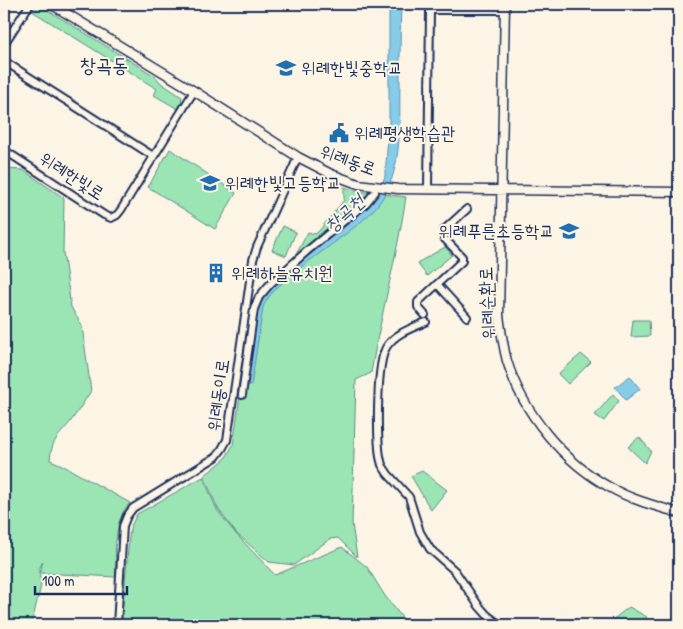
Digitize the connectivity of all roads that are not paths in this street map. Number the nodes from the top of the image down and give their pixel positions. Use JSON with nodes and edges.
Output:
{"nodes":[{"id":1,"x":30,"y":4,"type":"edge"},
{"id":2,"x":51,"y":4,"type":"edge"},
{"id":3,"x":505,"y":7,"type":"edge"},
{"id":4,"x":4,"y":44,"type":"edge"},
{"id":5,"x":4,"y":61,"type":"edge"},
{"id":6,"x":194,"y":91,"type":"junction"},
{"id":7,"x":4,"y":150,"type":"edge"},
{"id":8,"x":153,"y":156,"type":"junction"},
{"id":9,"x":298,"y":157,"type":"junction"},
{"id":10,"x":428,"y":189,"type":"junction"},
{"id":11,"x":502,"y":190,"type":"junction"},
{"id":12,"x":375,"y":192,"type":"dead end"},
{"id":13,"x":679,"y":192,"type":"edge"},
{"id":14,"x":467,"y":209,"type":"dead end"},
{"id":15,"x":437,"y":284,"type":"junction"},
{"id":16,"x":467,"y":317,"type":"dead end"},
{"id":17,"x":242,"y":395,"type":"dead end"},
{"id":18,"x":679,"y":512,"type":"edge"},
{"id":19,"x":116,"y":625,"type":"edge"},
{"id":20,"x":500,"y":625,"type":"edge"}],
"edges":[{"from":1,"to":4,"type":"street"},
{"from":2,"to":6,"type":"street","name":"위례동로"},
{"from":3,"to":10,"type":"street"},
{"from":3,"to":11,"type":"street","name":"위례순환로"},
{"from":5,"to":8,"type":"street"},
{"from":6,"to":8,"type":"street","name":"위례한빛로"},
{"from":6,"to":9,"type":"street","name":"위례동로"},
{"from":7,"to":8,"type":"street","name":"위례한빛로"},
{"from":9,"to":10,"type":"street","name":"위례동로"},
{"from":9,"to":19,"type":"street","name":"위례동이로"},
{"from":10,"to":11,"type":"street","name":"위례동로"},
{"from":11,"to":13,"type":"street","name":"위례동로"},
{"from":11,"to":18,"type":"street","name":"위례순환로"},
{"from":12,"to":17,"type":"street"},
{"from":14,"to":15,"type":"street"},
{"from":15,"to":16,"type":"street"},
{"from":15,"to":20,"type":"street"}]}
